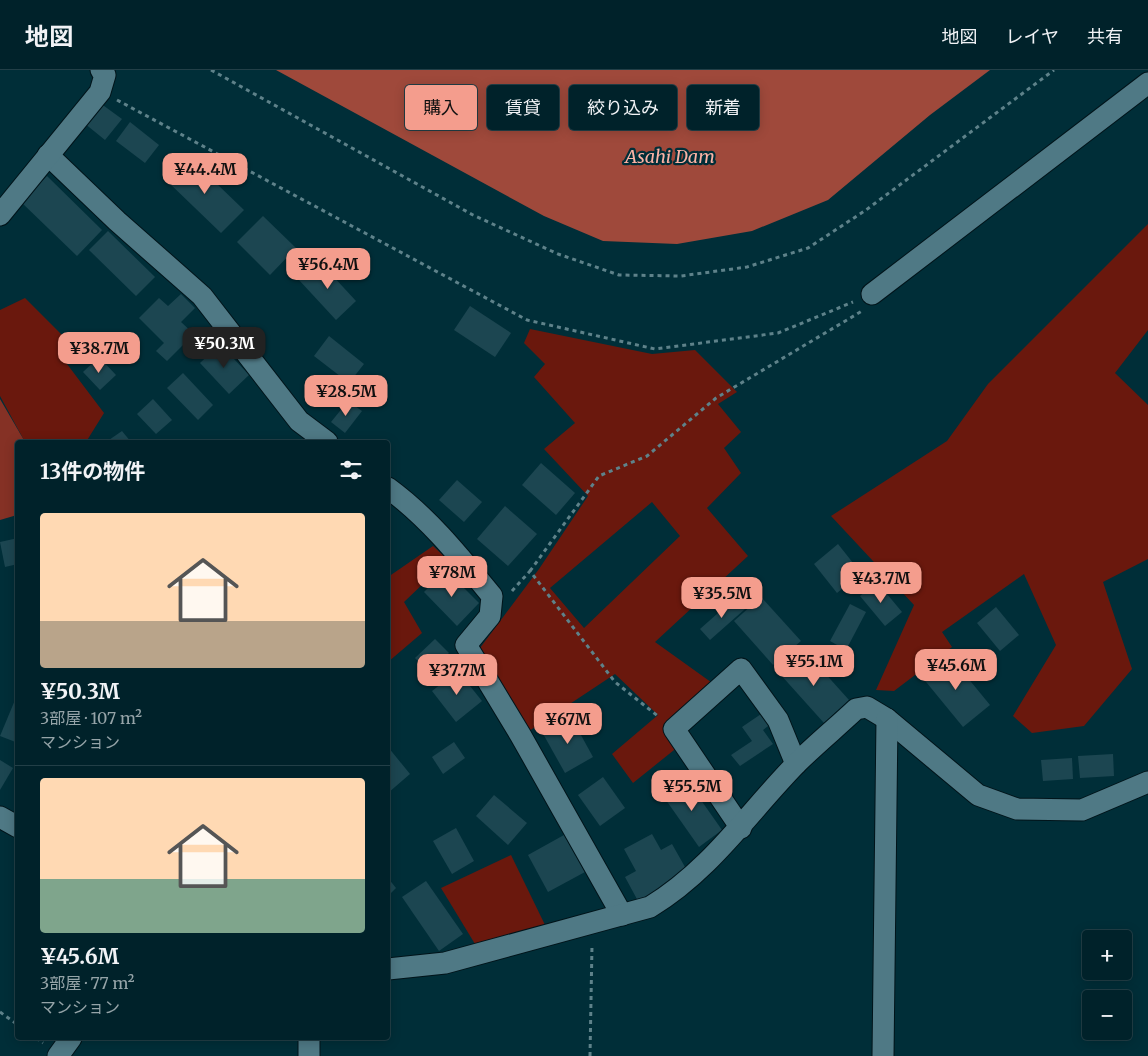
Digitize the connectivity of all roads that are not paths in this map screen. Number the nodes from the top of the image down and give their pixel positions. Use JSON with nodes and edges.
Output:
{"nodes":[{"id":1,"x":101,"y":70,"type":"edge"},
{"id":2,"x":1148,"y":83,"type":"edge"},
{"id":3,"x":48,"y":155,"type":"junction"},
{"id":4,"x":0,"y":215,"type":"edge"},
{"id":5,"x":872,"y":294,"type":"road end"},
{"id":6,"x":324,"y":440,"type":"edge"},
{"id":7,"x":390,"y":489,"type":"edge"},
{"id":8,"x":887,"y":719,"type":"junction"},
{"id":9,"x":796,"y":764,"type":"junction"},
{"id":10,"x":1148,"y":782,"type":"edge"},
{"id":11,"x":0,"y":817,"type":"edge"},
{"id":12,"x":15,"y":825,"type":"edge"},
{"id":13,"x":741,"y":828,"type":"junction"},
{"id":14,"x":622,"y":915,"type":"junction"},
{"id":15,"x":390,"y":969,"type":"edge"},
{"id":16,"x":70,"y":1040,"type":"edge"},
{"id":17,"x":309,"y":1040,"type":"edge"},
{"id":18,"x":58,"y":1056,"type":"edge"},
{"id":19,"x":309,"y":1056,"type":"edge"},
{"id":20,"x":883,"y":1056,"type":"edge"}],
"edges":[{"from":1,"to":3,"type":"street"},
{"from":2,"to":5,"type":"street"},
{"from":3,"to":4,"type":"street"},
{"from":3,"to":6,"type":"street"},
{"from":7,"to":14,"type":"street"},
{"from":8,"to":9,"type":"street"},
{"from":8,"to":10,"type":"street"},
{"from":8,"to":20,"type":"street"},
{"from":9,"to":13,"type":"street"},
{"from":9,"to":13,"type":"street"},
{"from":11,"to":12,"type":"street"},
{"from":13,"to":14,"type":"street"},
{"from":14,"to":15,"type":"street"},
{"from":16,"to":18,"type":"street"},
{"from":17,"to":19,"type":"street"}]}
